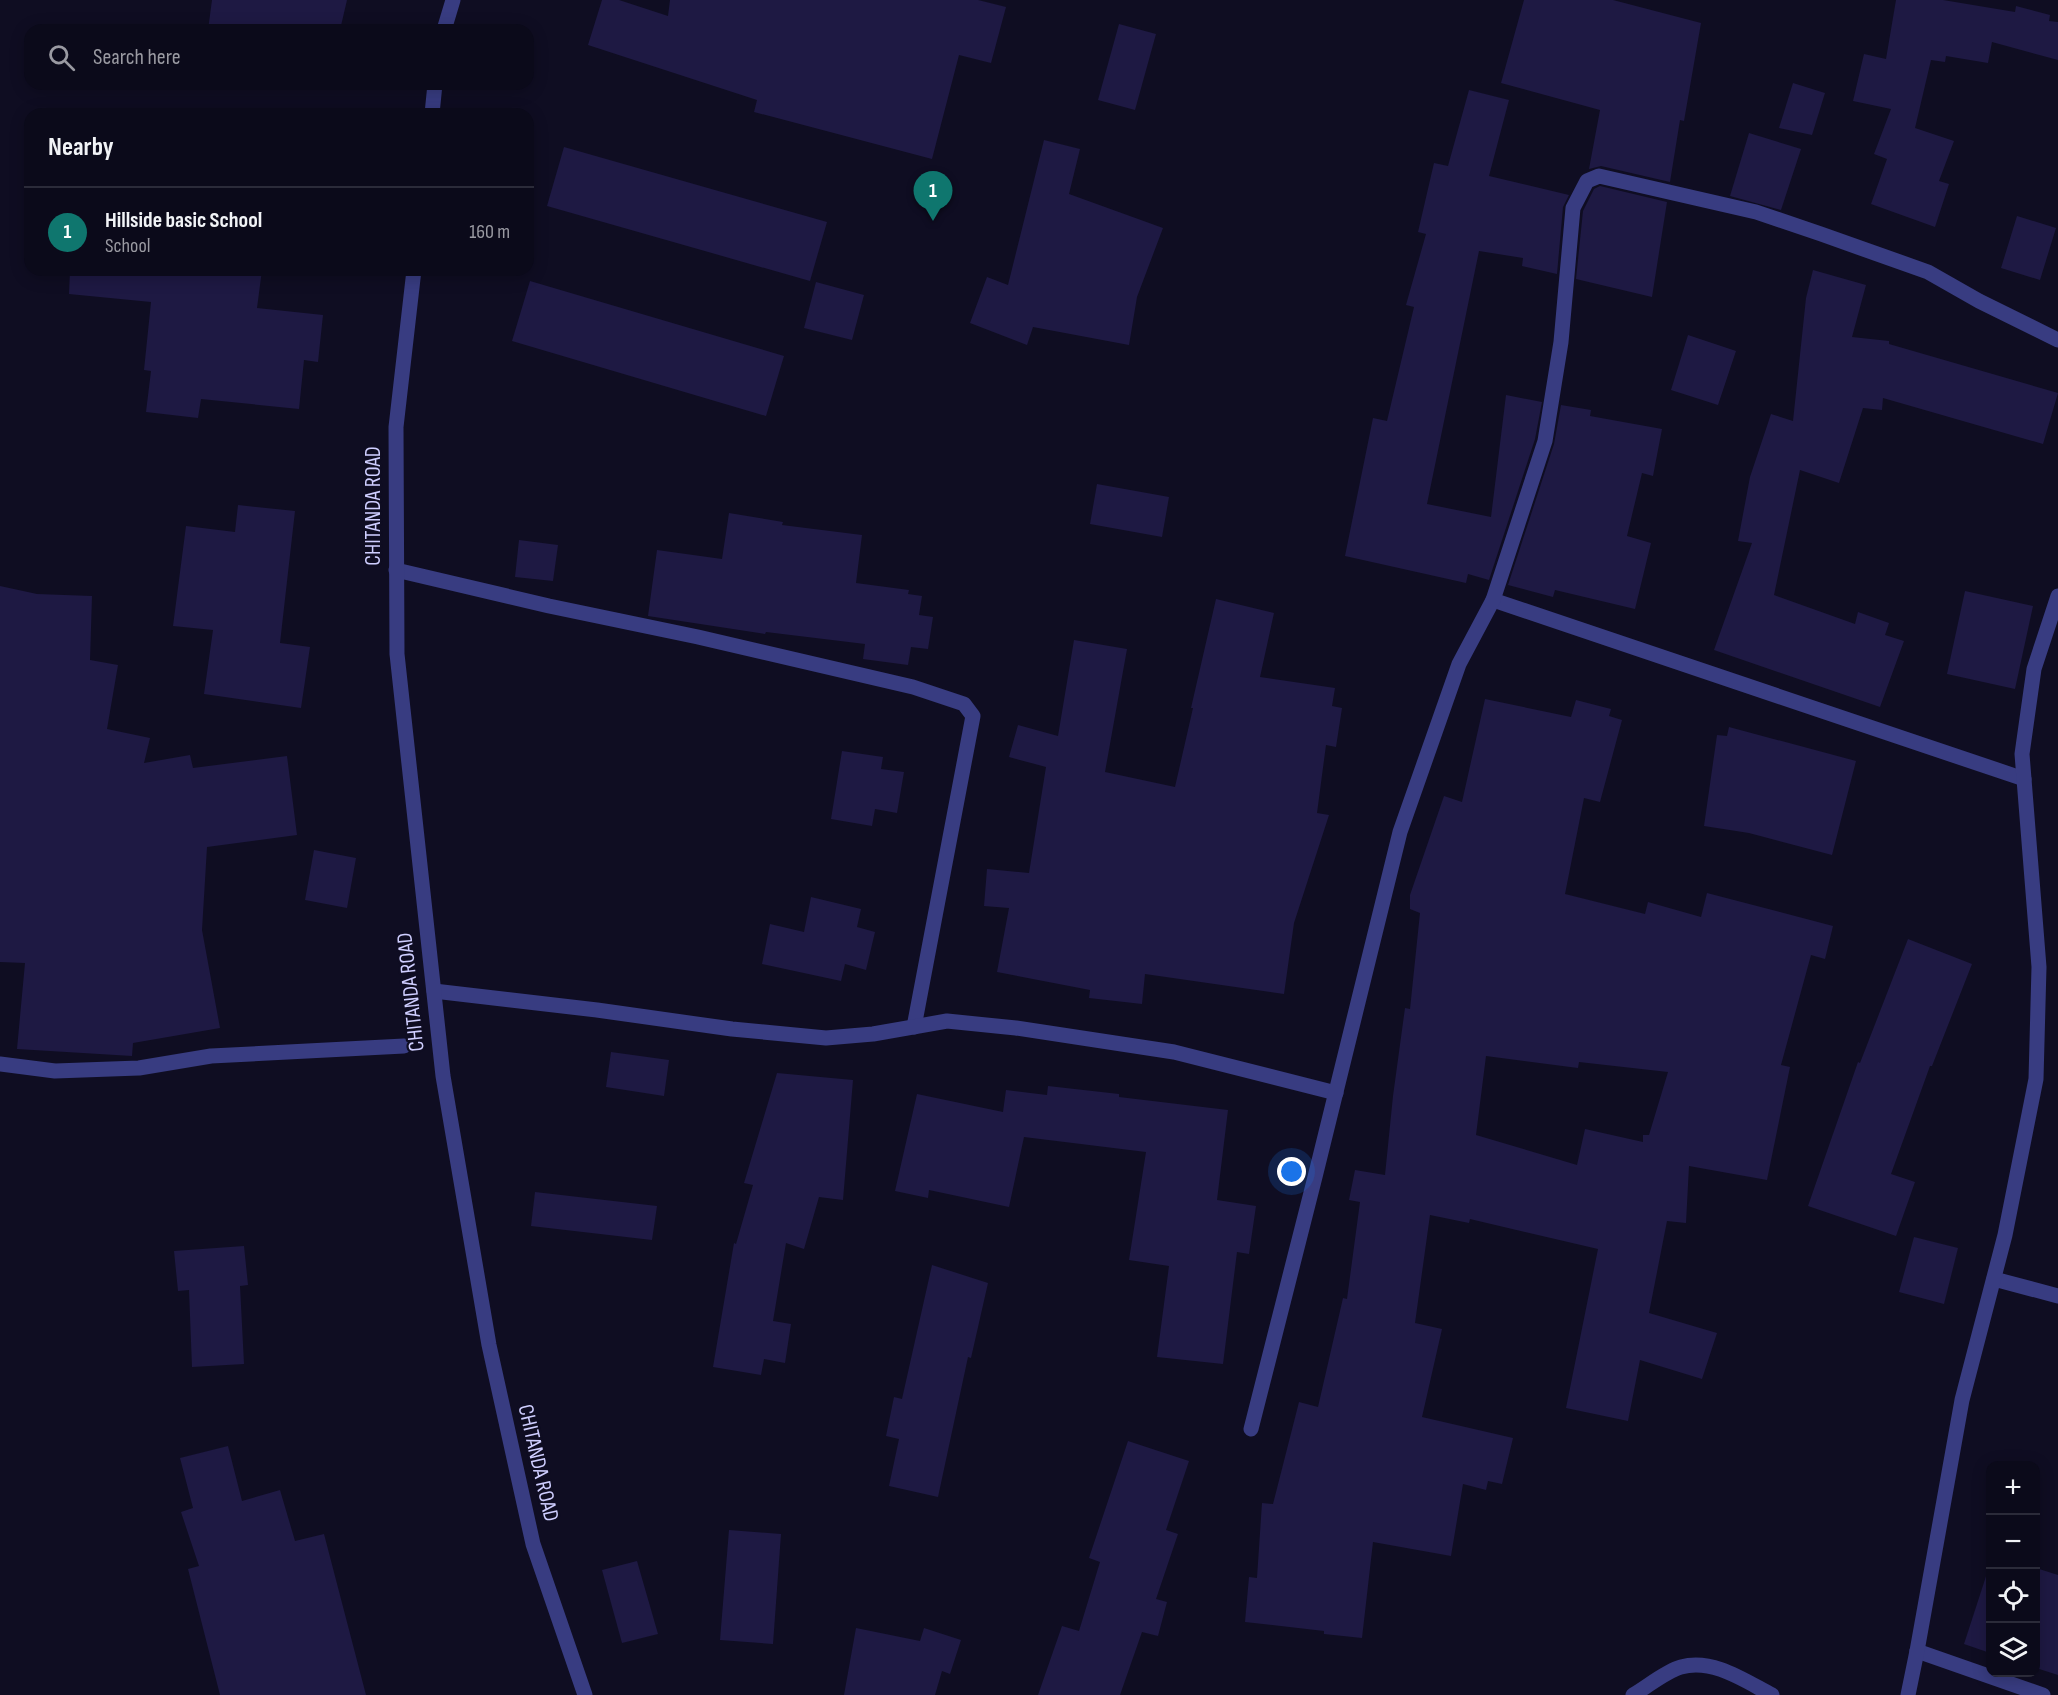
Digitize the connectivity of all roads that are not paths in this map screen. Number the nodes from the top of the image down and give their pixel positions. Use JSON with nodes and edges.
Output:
{"nodes":[{"id":1,"x":453,"y":0,"type":"edge"},
{"id":2,"x":446,"y":24,"type":"edge"},
{"id":3,"x":434,"y":90,"type":"edge"},
{"id":4,"x":433,"y":108,"type":"edge"},
{"id":5,"x":413,"y":276,"type":"edge"},
{"id":6,"x":2058,"y":340,"type":"edge"},
{"id":7,"x":396,"y":570,"type":"junction"},
{"id":8,"x":2058,"y":596,"type":"edge"},
{"id":9,"x":1493,"y":600,"type":"junction"},
{"id":10,"x":2024,"y":779,"type":"junction"},
{"id":11,"x":434,"y":991,"type":"junction"},
{"id":12,"x":914,"y":1027,"type":"junction"},
{"id":13,"x":404,"y":1046,"type":"dead end"},
{"id":14,"x":0,"y":1064,"type":"edge"},
{"id":15,"x":1335,"y":1094,"type":"junction"},
{"id":16,"x":1994,"y":1279,"type":"junction"},
{"id":17,"x":2058,"y":1296,"type":"edge"},
{"id":18,"x":1251,"y":1429,"type":"dead end"},
{"id":19,"x":1917,"y":1651,"type":"junction"},
{"id":20,"x":585,"y":1695,"type":"edge"},
{"id":21,"x":1633,"y":1695,"type":"edge"},
{"id":22,"x":1772,"y":1695,"type":"edge"},
{"id":23,"x":1908,"y":1695,"type":"edge"},
{"id":24,"x":2043,"y":1695,"type":"edge"}],
"edges":[{"from":1,"to":2,"type":"street"},
{"from":3,"to":4,"type":"street"},
{"from":5,"to":7,"type":"street","name":"CHITANDA ROAD"},
{"from":6,"to":9,"type":"street"},
{"from":7,"to":11,"type":"street","name":"CHITANDA ROAD"},
{"from":7,"to":12,"type":"street"},
{"from":8,"to":10,"type":"street"},
{"from":9,"to":10,"type":"street"},
{"from":9,"to":15,"type":"street"},
{"from":10,"to":16,"type":"street"},
{"from":11,"to":12,"type":"street"},
{"from":11,"to":20,"type":"street","name":"CHITANDA ROAD"},
{"from":12,"to":15,"type":"street"},
{"from":13,"to":14,"type":"street"},
{"from":15,"to":18,"type":"street"},
{"from":16,"to":17,"type":"street"},
{"from":16,"to":19,"type":"street"},
{"from":19,"to":23,"type":"street"},
{"from":19,"to":24,"type":"street"},
{"from":21,"to":22,"type":"street"}]}
